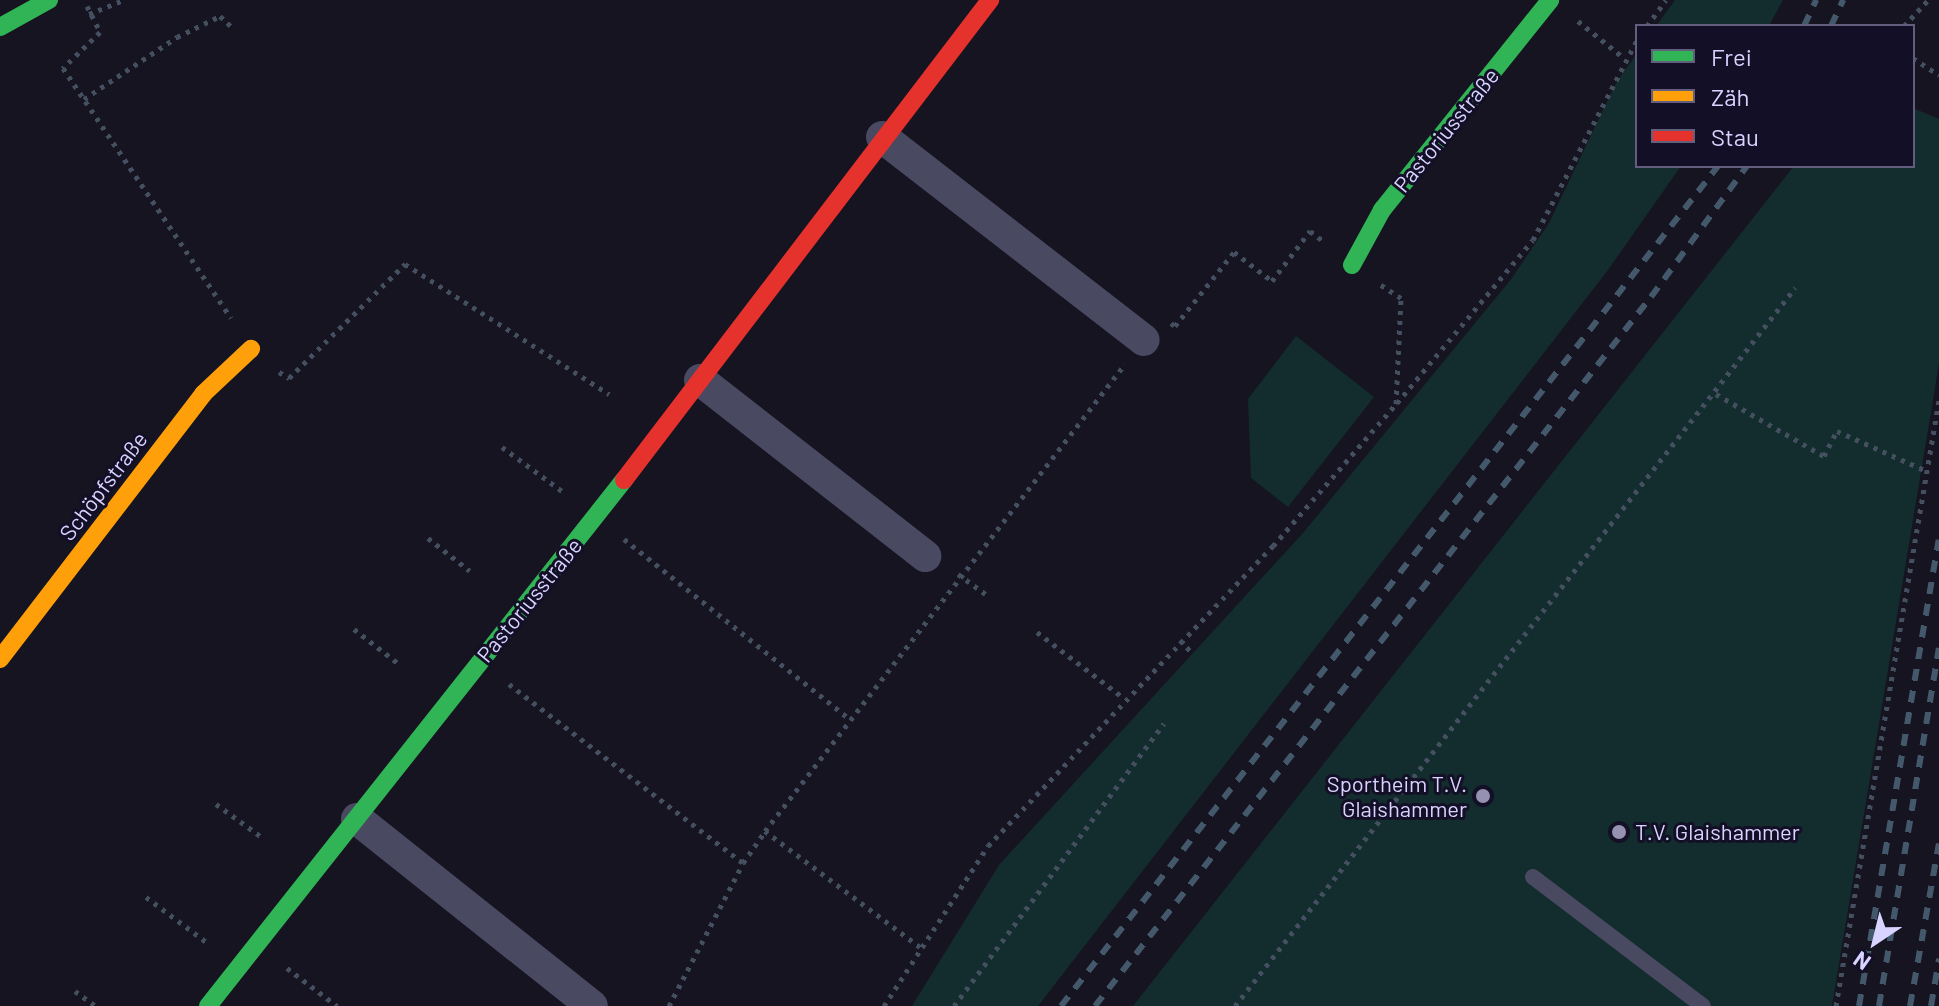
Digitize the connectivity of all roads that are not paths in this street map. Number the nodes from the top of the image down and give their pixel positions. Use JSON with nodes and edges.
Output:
{"nodes":[{"id":1,"x":49,"y":0,"type":"edge"},
{"id":2,"x":990,"y":0,"type":"edge"},
{"id":3,"x":1550,"y":0,"type":"edge"},
{"id":4,"x":0,"y":27,"type":"edge"},
{"id":5,"x":882,"y":137,"type":"junction"},
{"id":6,"x":1352,"y":265,"type":"road end"},
{"id":7,"x":1144,"y":340,"type":"road end"},
{"id":8,"x":251,"y":349,"type":"road end"},
{"id":9,"x":700,"y":380,"type":"junction"},
{"id":10,"x":925,"y":556,"type":"road end"},
{"id":11,"x":0,"y":659,"type":"edge"},
{"id":12,"x":357,"y":819,"type":"junction"},
{"id":13,"x":1533,"y":877,"type":"dead end"},
{"id":14,"x":208,"y":1006,"type":"edge"},
{"id":15,"x":592,"y":1006,"type":"edge"},
{"id":16,"x":1703,"y":1006,"type":"edge"}],
"edges":[{"from":1,"to":4,"type":"street"},
{"from":2,"to":5,"type":"street","name":"Pastoriusstraße"},
{"from":3,"to":6,"type":"street","name":"Pastoriusstraße"},
{"from":5,"to":7,"type":"street"},
{"from":5,"to":9,"type":"street","name":"Pastoriusstraße"},
{"from":8,"to":11,"type":"street","name":"Schöpfstraße"},
{"from":9,"to":10,"type":"street"},
{"from":9,"to":12,"type":"street","name":"Pastoriusstraße"},
{"from":12,"to":14,"type":"street","name":"Pastoriusstraße"},
{"from":12,"to":15,"type":"street"},
{"from":13,"to":16,"type":"lane"}]}
